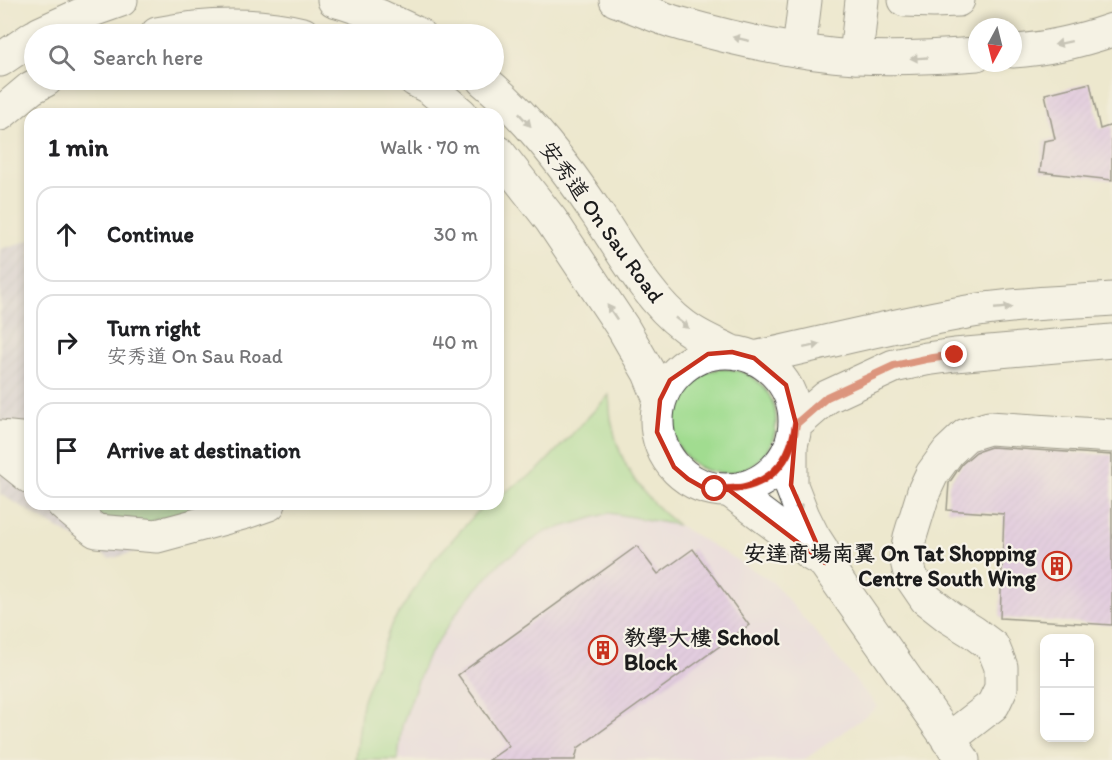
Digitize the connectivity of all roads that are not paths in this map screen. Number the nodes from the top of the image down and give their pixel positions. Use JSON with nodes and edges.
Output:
{"nodes":[{"id":1,"x":121,"y":0,"type":"edge"},
{"id":2,"x":334,"y":0,"type":"edge"},
{"id":3,"x":616,"y":0,"type":"edge"},
{"id":4,"x":805,"y":0,"type":"edge"},
{"id":5,"x":862,"y":0,"type":"edge"},
{"id":6,"x":904,"y":0,"type":"edge"},
{"id":7,"x":957,"y":0,"type":"edge"},
{"id":8,"x":61,"y":24,"type":"edge"},
{"id":9,"x":397,"y":24,"type":"edge"},
{"id":10,"x":1112,"y":30,"type":"edge"},
{"id":11,"x":24,"y":44,"type":"edge"},
{"id":12,"x":1022,"y":50,"type":"edge"},
{"id":13,"x":799,"y":51,"type":"junction"},
{"id":14,"x":968,"y":55,"type":"edge"},
{"id":15,"x":856,"y":57,"type":"junction"},
{"id":16,"x":0,"y":60,"type":"edge"},
{"id":17,"x":29,"y":90,"type":"edge"},
{"id":18,"x":432,"y":90,"type":"edge"},
{"id":19,"x":496,"y":90,"type":"edge"},
{"id":20,"x":454,"y":108,"type":"edge"},
{"id":21,"x":0,"y":114,"type":"edge"},
{"id":22,"x":504,"y":160,"type":"edge"},
{"id":23,"x":1112,"y":299,"type":"edge"},
{"id":24,"x":1112,"y":341,"type":"edge"},
{"id":25,"x":743,"y":355,"type":"junction"},
{"id":26,"x":660,"y":400,"type":"junction"},
{"id":27,"x":793,"y":436,"type":"junction"},
{"id":28,"x":1112,"y":436,"type":"edge"},
{"id":29,"x":0,"y":437,"type":"edge"},
{"id":30,"x":24,"y":439,"type":"edge"},
{"id":31,"x":0,"y":455,"type":"edge"},
{"id":32,"x":24,"y":472,"type":"edge"},
{"id":33,"x":729,"y":490,"type":"junction"},
{"id":34,"x":70,"y":510,"type":"edge"},
{"id":35,"x":252,"y":510,"type":"edge"},
{"id":36,"x":825,"y":563,"type":"junction"},
{"id":37,"x":955,"y":750,"type":"edge"}],
"edges":[{"from":1,"to":8,"type":"main road"},
{"from":2,"to":9,"type":"main road"},
{"from":13,"to":3,"type":"main road","one_way":true},
{"from":4,"to":13,"type":"main road"},
{"from":5,"to":15,"type":"main road"},
{"from":6,"to":7,"type":"main road"},
{"from":10,"to":12,"type":"main road","one_way":true},
{"from":11,"to":16,"type":"main road"},
{"from":13,"to":15,"type":"main road"},
{"from":14,"to":15,"type":"main road","one_way":true},
{"from":17,"to":21,"type":"main road"},
{"from":18,"to":20,"type":"main road"},
{"from":19,"to":25,"type":"main road","name":"安秀道 On Sau Road","one_way":true},
{"from":26,"to":22,"type":"main road","name":"安秀道 On Sau Road","one_way":true},
{"from":25,"to":23,"type":"main road","one_way":true},
{"from":24,"to":27,"type":"main road"},
{"from":25,"to":26,"type":"main road"},
{"from":25,"to":27,"type":"main road"},
{"from":26,"to":33,"type":"main road"},
{"from":27,"to":33,"type":"main road"},
{"from":27,"to":36,"type":"main road","one_way":true},
{"from":28,"to":37,"type":"main road"},
{"from":29,"to":30,"type":"main road"},
{"from":31,"to":32,"type":"main road"},
{"from":33,"to":36,"type":"main road"},
{"from":34,"to":35,"type":"main road"},
{"from":36,"to":37,"type":"main road"}]}
